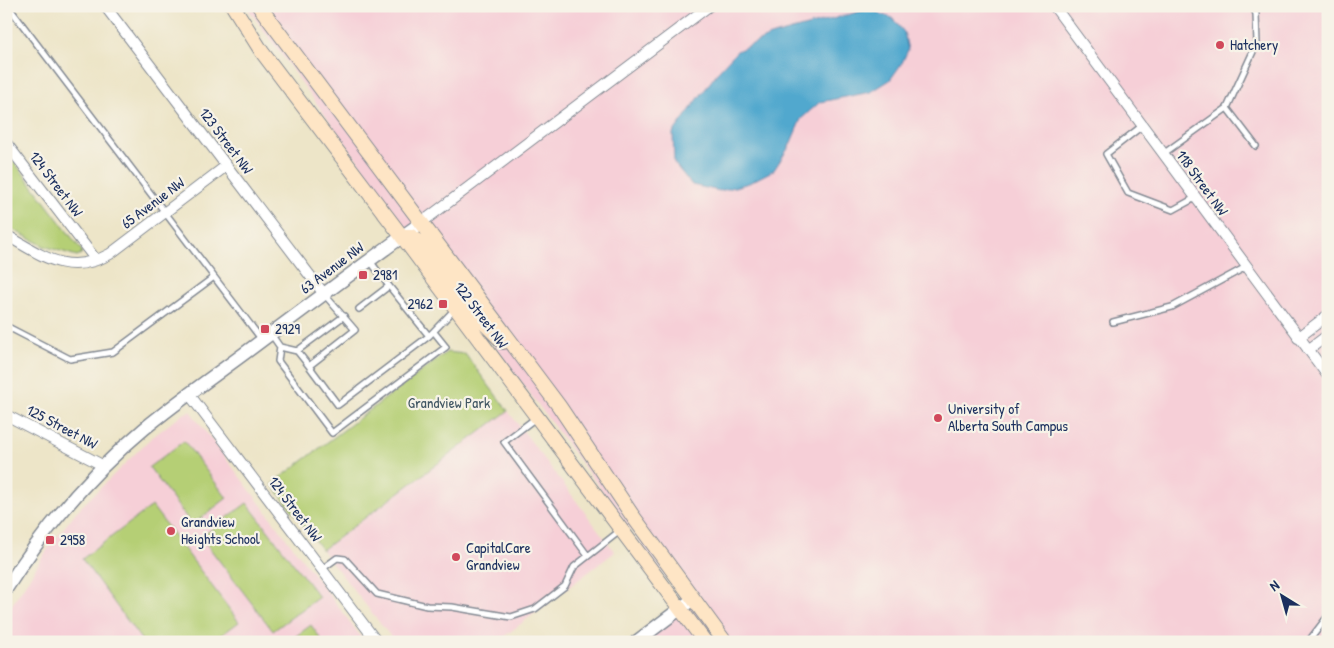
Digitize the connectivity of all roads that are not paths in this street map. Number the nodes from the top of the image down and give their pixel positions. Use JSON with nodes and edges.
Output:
{"nodes":[{"id":1,"x":8,"y":6,"type":"edge"},
{"id":2,"x":105,"y":6,"type":"edge"},
{"id":3,"x":233,"y":6,"type":"edge"},
{"id":4,"x":259,"y":6,"type":"edge"},
{"id":5,"x":709,"y":6,"type":"edge"},
{"id":6,"x":1054,"y":6,"type":"edge"},
{"id":7,"x":1252,"y":6,"type":"edge"},
{"id":8,"x":1228,"y":108,"type":"junction"},
{"id":9,"x":1142,"y":126,"type":"junction"},
{"id":10,"x":6,"y":143,"type":"edge"},
{"id":11,"x":1256,"y":146,"type":"dead end"},
{"id":12,"x":1163,"y":154,"type":"junction"},
{"id":13,"x":226,"y":166,"type":"junction"},
{"id":14,"x":1195,"y":198,"type":"junction"},
{"id":15,"x":164,"y":213,"type":"junction"},
{"id":16,"x":421,"y":223,"type":"junction"},
{"id":17,"x":6,"y":235,"type":"edge"},
{"id":18,"x":402,"y":236,"type":"junction"},
{"id":19,"x":96,"y":260,"type":"junction"},
{"id":20,"x":370,"y":260,"type":"junction"},
{"id":21,"x":1246,"y":267,"type":"junction"},
{"id":22,"x":214,"y":277,"type":"junction"},
{"id":23,"x":389,"y":286,"type":"junction"},
{"id":24,"x":324,"y":294,"type":"junction"},
{"id":25,"x":456,"y":308,"type":"junction"},
{"id":26,"x":359,"y":309,"type":"dead end"},
{"id":27,"x":1328,"y":315,"type":"edge"},
{"id":28,"x":344,"y":316,"type":"junction"},
{"id":29,"x":1113,"y":322,"type":"dead end"},
{"id":30,"x":6,"y":326,"type":"edge"},
{"id":31,"x":434,"y":332,"type":"junction"},
{"id":32,"x":1328,"y":335,"type":"edge"},
{"id":33,"x":428,"y":336,"type":"junction"},
{"id":34,"x":267,"y":337,"type":"junction"},
{"id":35,"x":1298,"y":338,"type":"junction"},
{"id":36,"x":280,"y":346,"type":"junction"},
{"id":37,"x":297,"y":350,"type":"junction"},
{"id":38,"x":1308,"y":350,"type":"junction"},
{"id":39,"x":309,"y":366,"type":"junction"},
{"id":40,"x":534,"y":372,"type":"junction"},
{"id":41,"x":1328,"y":376,"type":"edge"},
{"id":42,"x":190,"y":394,"type":"junction"},
{"id":43,"x":6,"y":414,"type":"edge"},
{"id":44,"x":537,"y":417,"type":"junction"},
{"id":45,"x":104,"y":466,"type":"junction"},
{"id":46,"x":622,"y":530,"type":"junction"},
{"id":47,"x":588,"y":556,"type":"junction"},
{"id":48,"x":322,"y":569,"type":"junction"},
{"id":49,"x":6,"y":589,"type":"edge"},
{"id":50,"x":693,"y":599,"type":"junction"},
{"id":51,"x":680,"y":609,"type":"junction"},
{"id":52,"x":1328,"y":616,"type":"edge"},
{"id":53,"x":377,"y":642,"type":"edge"},
{"id":54,"x":636,"y":642,"type":"edge"},
{"id":55,"x":705,"y":642,"type":"edge"},
{"id":56,"x":725,"y":642,"type":"edge"},
{"id":57,"x":1308,"y":642,"type":"edge"}],
"edges":[{"from":1,"to":15,"type":"lane"},
{"from":2,"to":13,"type":"street","name":"123 Street NW"},
{"from":3,"to":18,"type":"main road","name":"122 Street NW"},
{"from":4,"to":16,"type":"main road","name":"122 Street NW"},
{"from":5,"to":16,"type":"street","name":"63 Avenue NW"},
{"from":6,"to":9,"type":"street","name":"118 Street NW"},
{"from":7,"to":8,"type":"lane"},
{"from":8,"to":11,"type":"lane"},
{"from":8,"to":12,"type":"lane"},
{"from":9,"to":12,"type":"street","name":"118 Street NW"},
{"from":9,"to":14,"type":"lane"},
{"from":10,"to":19,"type":"street","name":"124 Street NW"},
{"from":12,"to":14,"type":"street","name":"118 Street NW"},
{"from":13,"to":15,"type":"street","name":"65 Avenue NW"},
{"from":13,"to":24,"type":"street","name":"123 Street NW"},
{"from":14,"to":21,"type":"street","name":"118 Street NW"},
{"from":15,"to":19,"type":"street","name":"65 Avenue NW"},
{"from":15,"to":22,"type":"lane"},
{"from":16,"to":18,"type":"street","name":"63 Avenue NW"},
{"from":16,"to":40,"type":"main road","name":"122 Street NW"},
{"from":17,"to":19,"type":"street"},
{"from":18,"to":20,"type":"street","name":"63 Avenue NW"},
{"from":18,"to":25,"type":"main road","name":"122 Street NW"},
{"from":18,"to":40,"type":"main road"},
{"from":20,"to":23,"type":"lane"},
{"from":20,"to":24,"type":"street","name":"63 Avenue NW"},
{"from":21,"to":29,"type":"lane"},
{"from":21,"to":35,"type":"street","name":"118 Street NW"},
{"from":22,"to":30,"type":"lane"},
{"from":22,"to":34,"type":"lane"},
{"from":23,"to":26,"type":"lane"},
{"from":23,"to":33,"type":"lane"},
{"from":24,"to":28,"type":"lane"},
{"from":24,"to":34,"type":"street","name":"63 Avenue NW"},
{"from":25,"to":31,"type":"lane"},
{"from":25,"to":44,"type":"main road","name":"122 Street NW"},
{"from":27,"to":35,"type":"street"},
{"from":28,"to":37,"type":"lane"},
{"from":28,"to":39,"type":"lane"},
{"from":31,"to":33,"type":"lane"},
{"from":31,"to":36,"type":"lane"},
{"from":32,"to":38,"type":"street"},
{"from":33,"to":39,"type":"lane"},
{"from":34,"to":36,"type":"lane"},
{"from":34,"to":42,"type":"street","name":"63 Avenue NW"},
{"from":35,"to":38,"type":"street","name":"118 Street NW"},
{"from":36,"to":37,"type":"lane"},
{"from":37,"to":39,"type":"lane"},
{"from":38,"to":41,"type":"street","name":"118 Street NW"},
{"from":40,"to":50,"type":"main road","name":"122 Street NW"},
{"from":42,"to":45,"type":"street","name":"63 Avenue NW"},
{"from":42,"to":48,"type":"street","name":"124 Street NW"},
{"from":43,"to":45,"type":"street","name":"125 Street NW"},
{"from":44,"to":46,"type":"main road","name":"122 Street NW"},
{"from":44,"to":47,"type":"lane"},
{"from":45,"to":49,"type":"street","name":"63 Avenue NW"},
{"from":46,"to":47,"type":"lane"},
{"from":46,"to":51,"type":"main road","name":"122 Street NW"},
{"from":47,"to":48,"type":"lane"},
{"from":48,"to":53,"type":"street","name":"124 Street NW"},
{"from":50,"to":51,"type":"street"},
{"from":50,"to":56,"type":"main road","name":"122 Street NW"},
{"from":51,"to":54,"type":"street"},
{"from":51,"to":55,"type":"main road","name":"122 Street NW"},
{"from":52,"to":57,"type":"lane"}]}
